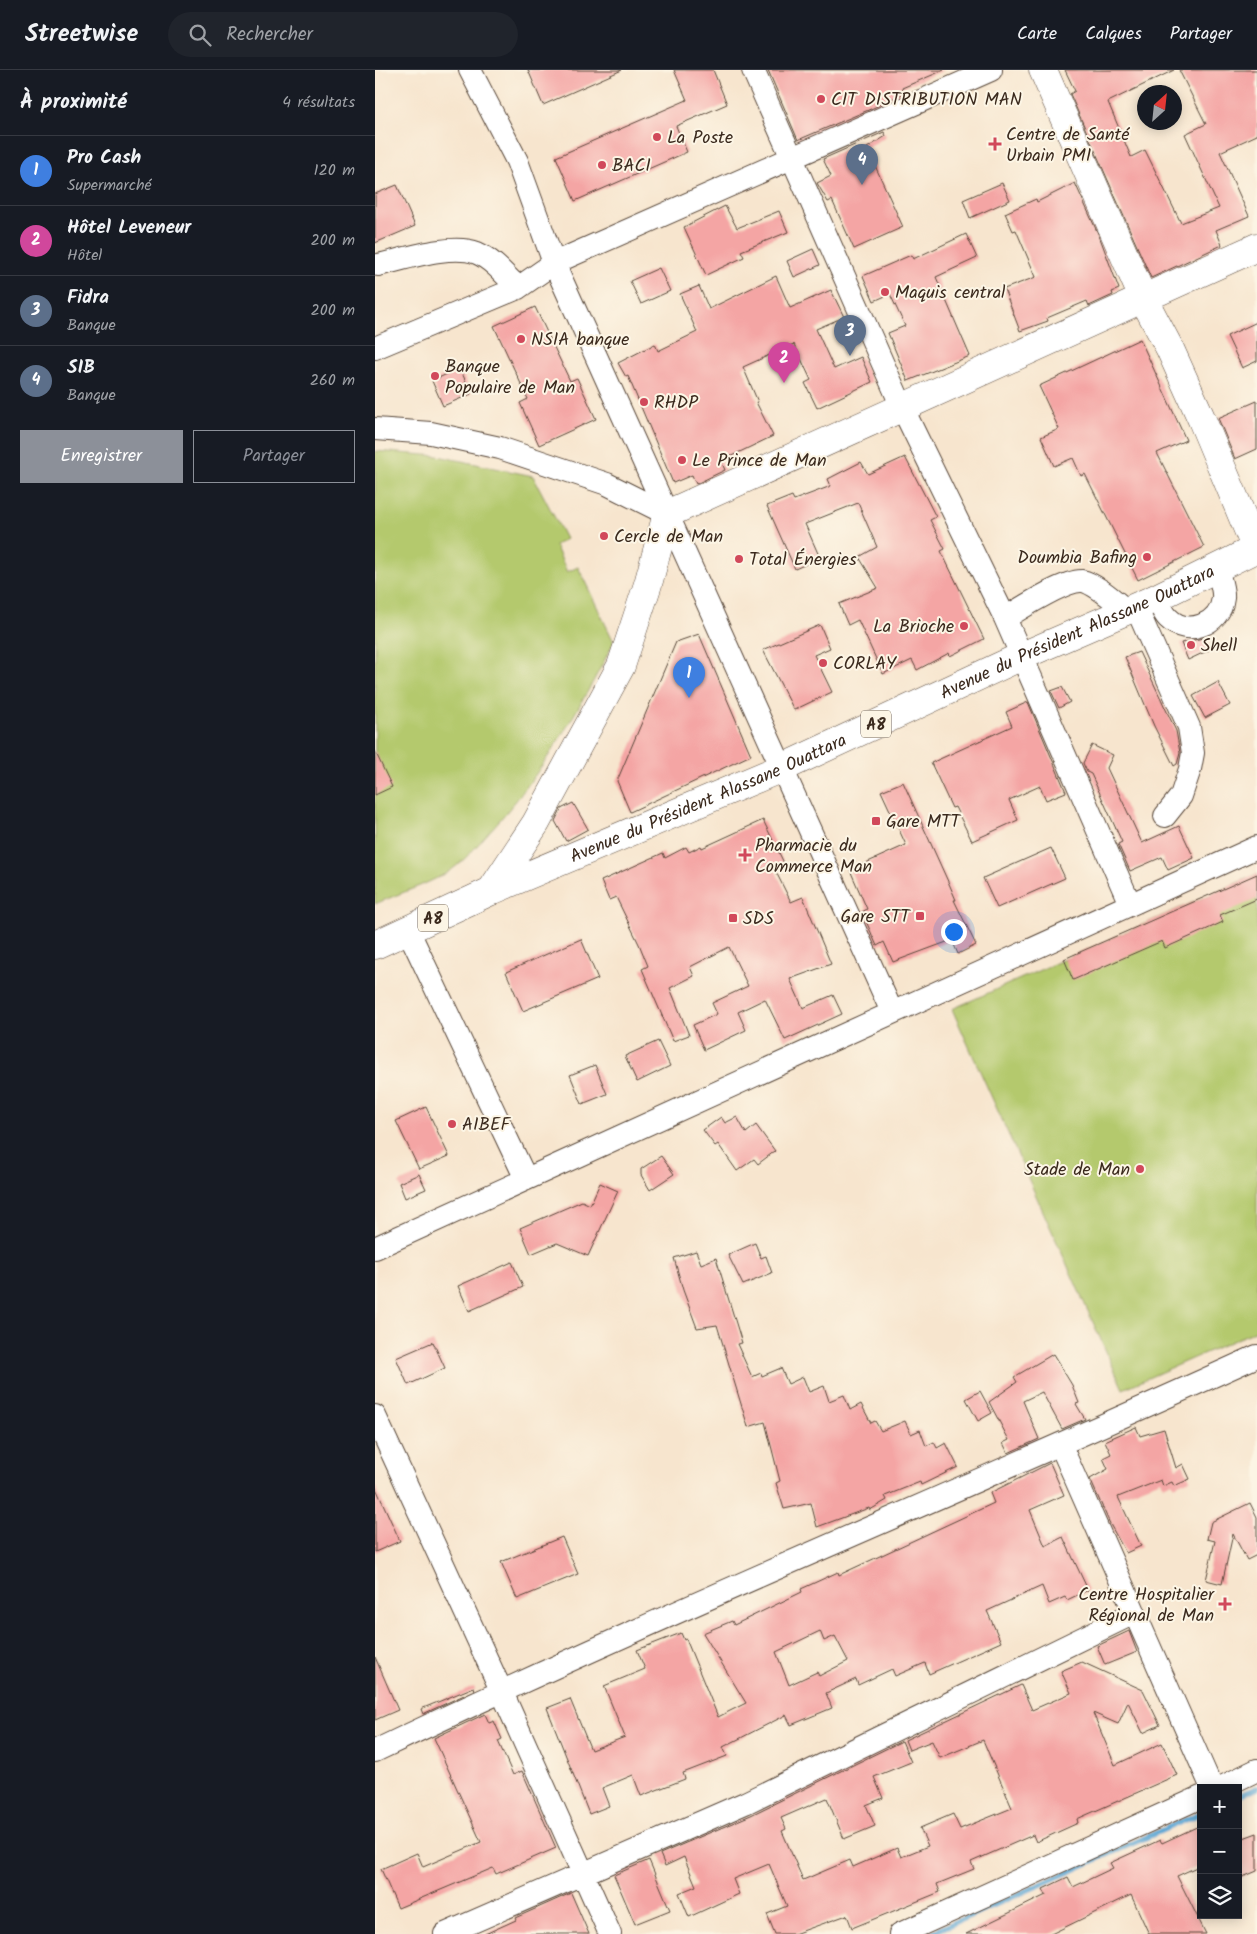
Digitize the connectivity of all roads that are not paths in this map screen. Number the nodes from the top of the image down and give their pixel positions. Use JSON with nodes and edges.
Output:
{"nodes":[{"id":1,"x":470,"y":70,"type":"edge"},
{"id":2,"x":753,"y":70,"type":"edge"},
{"id":3,"x":991,"y":70,"type":"edge"},
{"id":4,"x":1043,"y":70,"type":"edge"},
{"id":5,"x":793,"y":159,"type":"junction"},
{"id":6,"x":1257,"y":247,"type":"edge"},
{"id":7,"x":554,"y":263,"type":"junction"},
{"id":8,"x":378,"y":264,"type":"dead end"},
{"id":9,"x":518,"y":288,"type":"junction"},
{"id":10,"x":1143,"y":298,"type":"junction"},
{"id":11,"x":375,"y":348,"type":"edge"},
{"id":12,"x":902,"y":408,"type":"junction"},
{"id":13,"x":375,"y":429,"type":"edge"},
{"id":14,"x":667,"y":514,"type":"junction"},
{"id":15,"x":1257,"y":549,"type":"edge"},
{"id":16,"x":1217,"y":568,"type":"junction"},
{"id":17,"x":1140,"y":605,"type":"junction"},
{"id":18,"x":1005,"y":618,"type":"junction"},
{"id":19,"x":1022,"y":656,"type":"junction"},
{"id":20,"x":782,"y":768,"type":"junction"},
{"id":21,"x":1165,"y":816,"type":"dead end"},
{"id":22,"x":1257,"y":847,"type":"edge"},
{"id":23,"x":491,"y":891,"type":"junction"},
{"id":24,"x":1130,"y":904,"type":"junction"},
{"id":25,"x":407,"y":930,"type":"junction"},
{"id":26,"x":375,"y":944,"type":"edge"},
{"id":27,"x":892,"y":1012,"type":"junction"},
{"id":28,"x":527,"y":1179,"type":"junction"},
{"id":29,"x":375,"y":1248,"type":"edge"},
{"id":30,"x":1257,"y":1356,"type":"edge"},
{"id":31,"x":375,"y":1416,"type":"edge"},
{"id":32,"x":1061,"y":1446,"type":"junction"},
{"id":33,"x":1134,"y":1613,"type":"junction"},
{"id":34,"x":501,"y":1690,"type":"junction"},
{"id":35,"x":375,"y":1751,"type":"edge"},
{"id":36,"x":1257,"y":1770,"type":"edge"},
{"id":37,"x":1210,"y":1784,"type":"edge"},
{"id":38,"x":1228,"y":1784,"type":"edge"},
{"id":39,"x":1197,"y":1799,"type":"edge"},
{"id":40,"x":582,"y":1875,"type":"junction"},
{"id":41,"x":445,"y":1934,"type":"edge"},
{"id":42,"x":610,"y":1934,"type":"edge"},
{"id":43,"x":900,"y":1934,"type":"edge"}],
"edges":[{"from":1,"to":7,"type":"street"},
{"from":2,"to":5,"type":"street"},
{"from":3,"to":5,"type":"street"},
{"from":4,"to":10,"type":"main road"},
{"from":5,"to":7,"type":"street"},
{"from":5,"to":12,"type":"street"},
{"from":6,"to":10,"type":"main road"},
{"from":7,"to":9,"type":"street"},
{"from":7,"to":14,"type":"street"},
{"from":8,"to":9,"type":"street"},
{"from":9,"to":11,"type":"street"},
{"from":10,"to":12,"type":"main road"},
{"from":10,"to":15,"type":"main road"},
{"from":12,"to":14,"type":"main road"},
{"from":12,"to":18,"type":"street"},
{"from":13,"to":14,"type":"street"},
{"from":14,"to":20,"type":"street"},
{"from":14,"to":23,"type":"main road"},
{"from":15,"to":16,"type":"main road","name":"Avenue du Président Alassane Ouattara","number":"A8"},
{"from":16,"to":17,"type":"main road","name":"Avenue du Président Alassane Ouattara","number":"A8"},
{"from":16,"to":17,"type":"street"},
{"from":17,"to":18,"type":"street"},
{"from":17,"to":19,"type":"main road","name":"Avenue du Président Alassane Ouattara","number":"A8"},
{"from":17,"to":21,"type":"street"},
{"from":18,"to":19,"type":"street"},
{"from":19,"to":20,"type":"main road","name":"Avenue du Président Alassane Ouattara","number":"A8"},
{"from":19,"to":24,"type":"street"},
{"from":20,"to":23,"type":"main road","name":"Avenue du Président Alassane Ouattara","number":"A8"},
{"from":20,"to":27,"type":"street"},
{"from":22,"to":24,"type":"street"},
{"from":23,"to":25,"type":"main road","name":"Avenue du Président Alassane Ouattara","number":"A8"},
{"from":24,"to":27,"type":"street"},
{"from":25,"to":26,"type":"main road","name":"Avenue du Président Alassane Ouattara","number":"A8"},
{"from":25,"to":28,"type":"street"},
{"from":27,"to":28,"type":"street"},
{"from":28,"to":29,"type":"street"},
{"from":30,"to":32,"type":"street"},
{"from":31,"to":34,"type":"street"},
{"from":32,"to":33,"type":"street"},
{"from":32,"to":34,"type":"street"},
{"from":33,"to":37,"type":"street"},
{"from":33,"to":40,"type":"street"},
{"from":34,"to":35,"type":"street"},
{"from":34,"to":40,"type":"street"},
{"from":36,"to":38,"type":"street"},
{"from":39,"to":43,"type":"street"},
{"from":40,"to":41,"type":"street"},
{"from":40,"to":42,"type":"street"}]}
